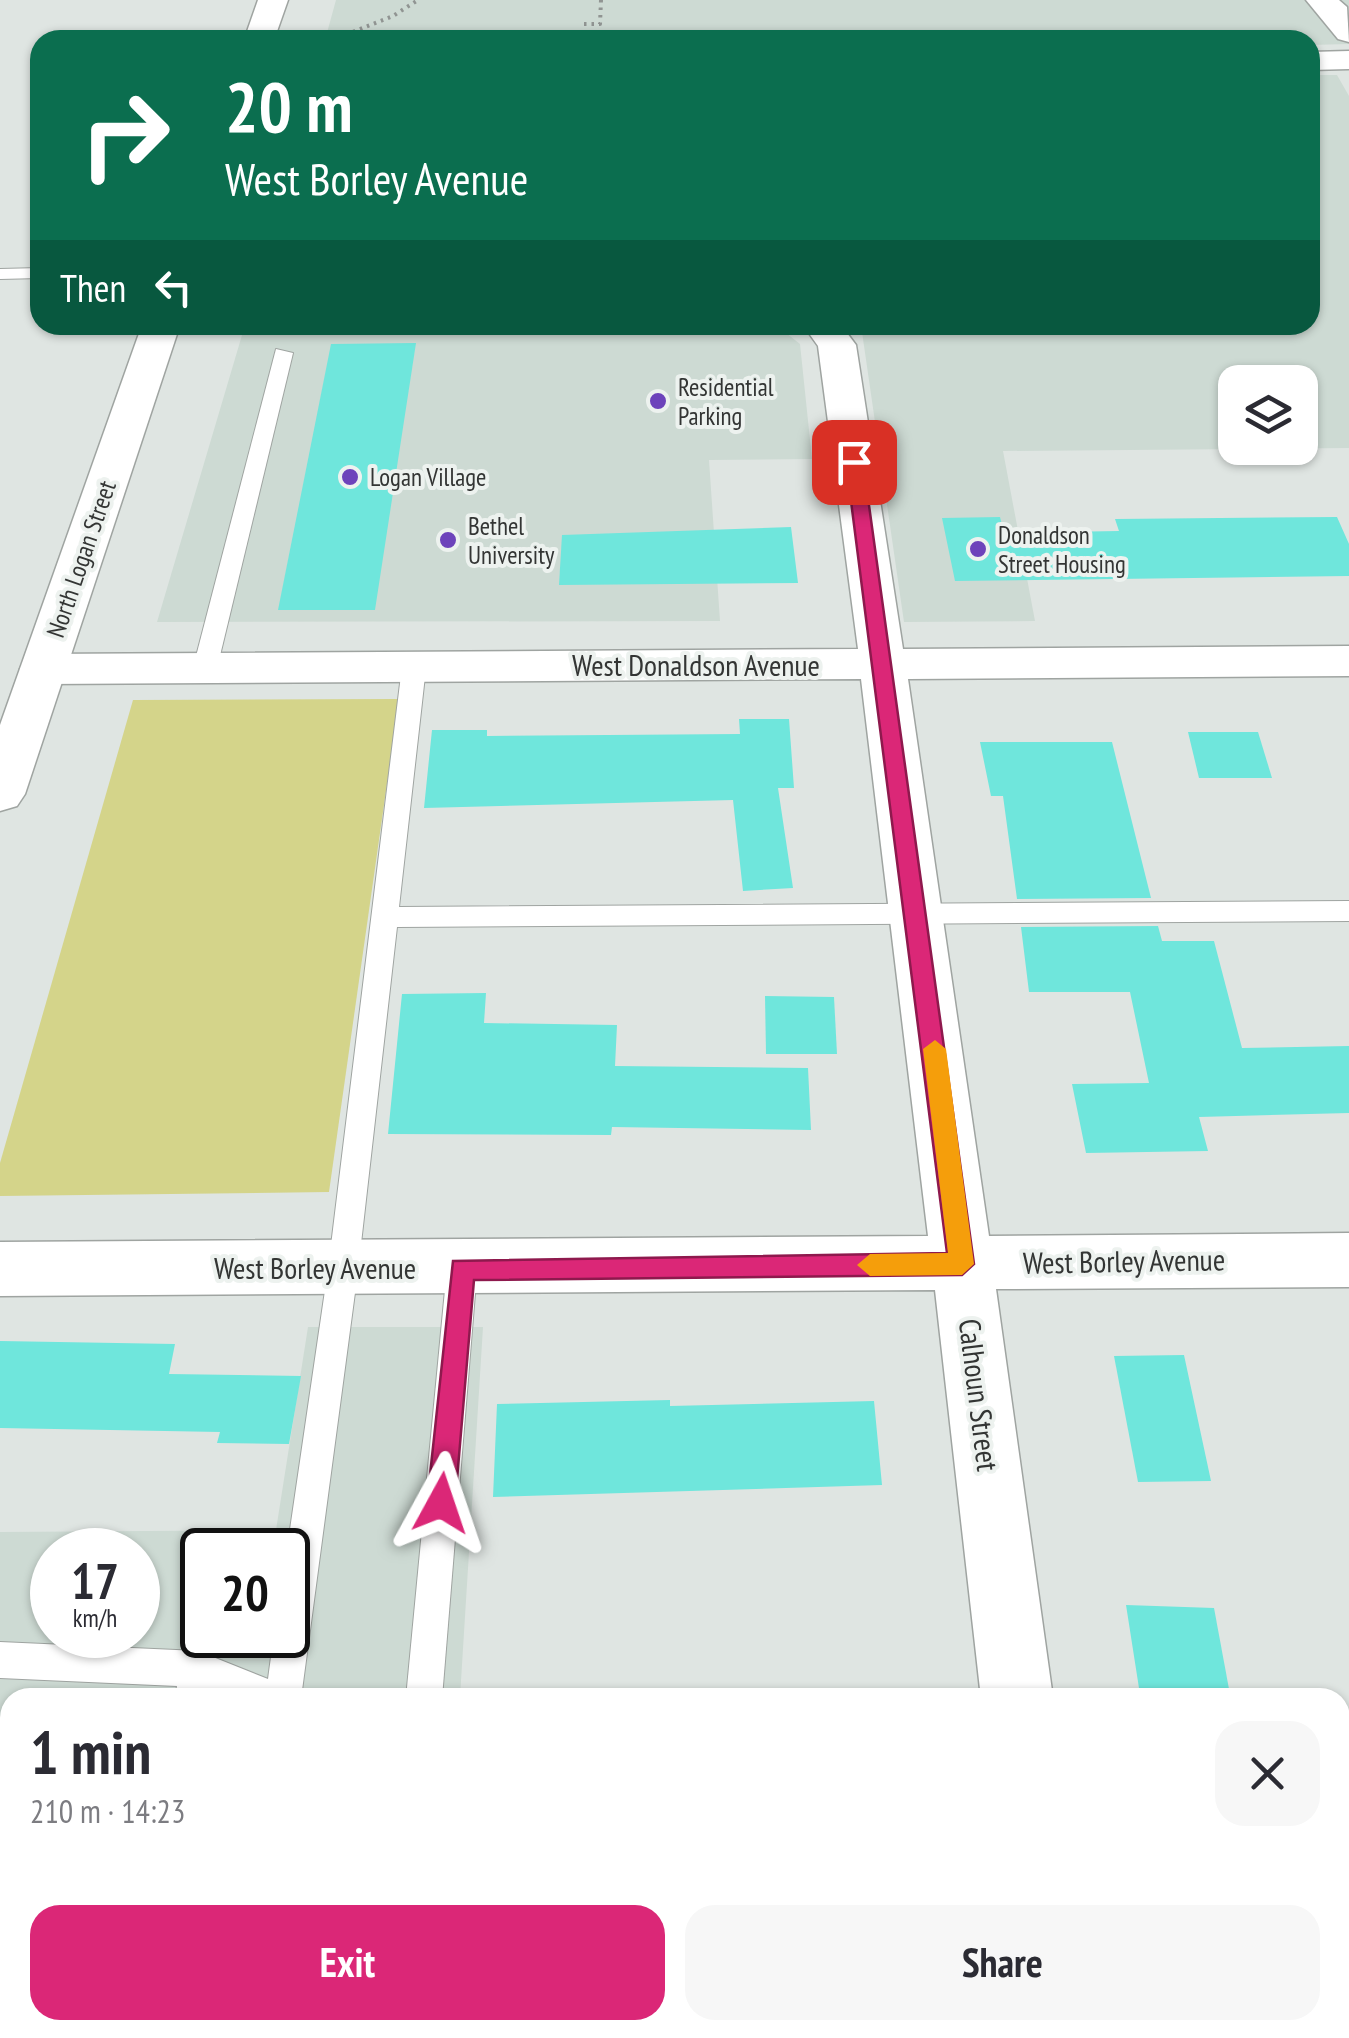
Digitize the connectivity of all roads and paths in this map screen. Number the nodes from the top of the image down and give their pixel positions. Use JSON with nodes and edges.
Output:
{"nodes":[{"id":1,"x":273,"y":0,"type":"edge"},
{"id":2,"x":418,"y":0,"type":"edge"},
{"id":3,"x":601,"y":0,"type":"edge"},
{"id":4,"x":1322,"y":0,"type":"edge"},
{"id":5,"x":584,"y":24,"type":"dead end"},
{"id":6,"x":262,"y":30,"type":"edge"},
{"id":7,"x":357,"y":30,"type":"edge"},
{"id":8,"x":1349,"y":33,"type":"edge"},
{"id":9,"x":1349,"y":60,"type":"edge"},
{"id":10,"x":1320,"y":61,"type":"edge"},
{"id":11,"x":30,"y":273,"type":"edge"},
{"id":12,"x":0,"y":274,"type":"edge"},
{"id":13,"x":158,"y":335,"type":"edge"},
{"id":14,"x":830,"y":335,"type":"edge"},
{"id":15,"x":283,"y":353,"type":"dead end"},
{"id":16,"x":1349,"y":661,"type":"edge"},
{"id":17,"x":885,"y":664,"type":"junction"},
{"id":18,"x":414,"y":667,"type":"junction"},
{"id":19,"x":204,"y":668,"type":"junction"},
{"id":20,"x":43,"y":670,"type":"junction"},
{"id":21,"x":0,"y":794,"type":"edge"},
{"id":22,"x":1349,"y":910,"type":"edge"},
{"id":23,"x":918,"y":914,"type":"junction"},
{"id":24,"x":388,"y":917,"type":"junction"},
{"id":25,"x":1349,"y":1260,"type":"edge"},
{"id":26,"x":962,"y":1264,"type":"junction"},
{"id":27,"x":0,"y":1269,"type":"edge"},
{"id":28,"x":462,"y":1269,"type":"junction"},
{"id":29,"x":343,"y":1270,"type":"junction"},
{"id":30,"x":0,"y":1660,"type":"edge"},
{"id":31,"x":196,"y":1683,"type":"edge"},
{"id":32,"x":221,"y":1688,"type":"edge"},
{"id":33,"x":285,"y":1688,"type":"edge"},
{"id":34,"x":425,"y":1688,"type":"edge"},
{"id":35,"x":1015,"y":1688,"type":"edge"}],
"edges":[{"from":1,"to":6,"type":"street"},
{"from":2,"to":7,"type":"path"},
{"from":3,"to":5,"type":"path"},
{"from":4,"to":8,"type":"street"},
{"from":9,"to":10,"type":"street"},
{"from":11,"to":12,"type":"lane"},
{"from":13,"to":20,"type":"street","name":"North Logan Street"},
{"from":14,"to":17,"type":"street","name":"Calhoun Street"},
{"from":15,"to":19,"type":"lane"},
{"from":16,"to":17,"type":"street","name":"West Donaldson Avenue"},
{"from":17,"to":18,"type":"street","name":"West Donaldson Avenue"},
{"from":17,"to":23,"type":"street","name":"Calhoun Street"},
{"from":18,"to":19,"type":"street","name":"West Donaldson Avenue"},
{"from":18,"to":24,"type":"lane"},
{"from":19,"to":20,"type":"street","name":"West Donaldson Avenue"},
{"from":20,"to":21,"type":"street","name":"North Logan Street"},
{"from":22,"to":23,"type":"lane"},
{"from":23,"to":24,"type":"lane"},
{"from":23,"to":26,"type":"street","name":"Calhoun Street"},
{"from":24,"to":29,"type":"lane"},
{"from":25,"to":26,"type":"street","name":"West Borley Avenue"},
{"from":26,"to":28,"type":"street","name":"West Borley Avenue"},
{"from":26,"to":35,"type":"street","name":"Calhoun Street"},
{"from":27,"to":29,"type":"street","name":"West Borley Avenue"},
{"from":28,"to":29,"type":"street","name":"West Borley Avenue"},
{"from":28,"to":34,"type":"lane"},
{"from":29,"to":33,"type":"lane"},
{"from":30,"to":31,"type":"lane"},
{"from":31,"to":32,"type":"lane"}]}
